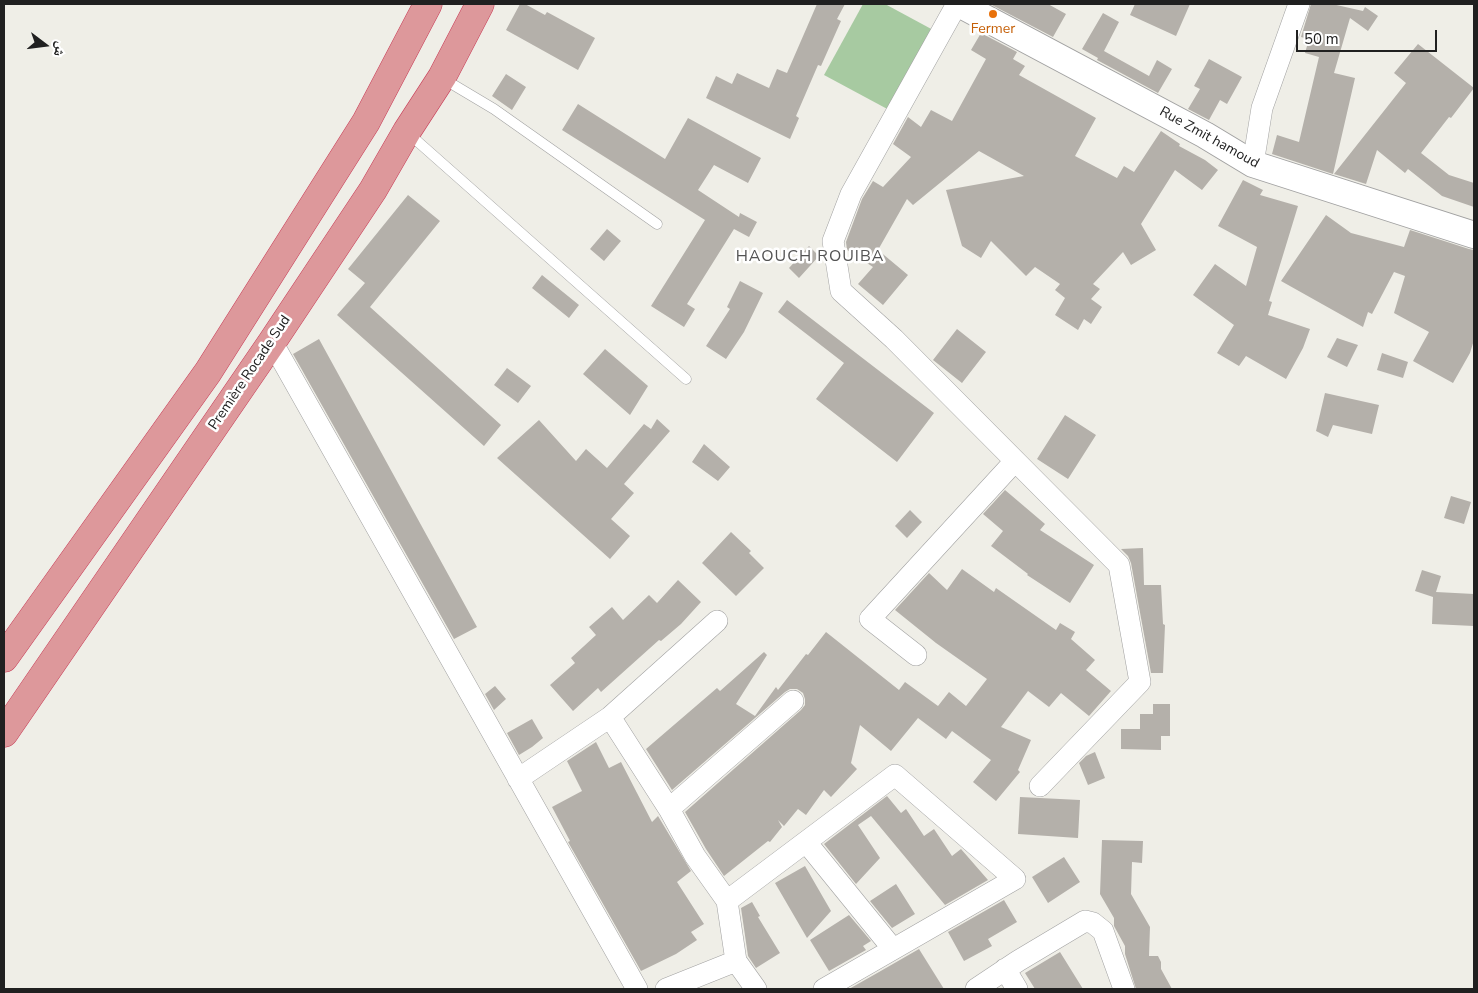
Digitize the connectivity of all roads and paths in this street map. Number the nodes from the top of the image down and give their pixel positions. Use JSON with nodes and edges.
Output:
{"nodes":[{"id":1,"x":428,"y":4,"type":"edge"},
{"id":2,"x":480,"y":4,"type":"edge"},
{"id":3,"x":958,"y":4,"type":"edge"},
{"id":4,"x":1299,"y":4,"type":"edge"},
{"id":5,"x":442,"y":78,"type":"junction"},
{"id":6,"x":407,"y":131,"type":"junction"},
{"id":7,"x":1253,"y":164,"type":"junction"},
{"id":8,"x":657,"y":224,"type":"dead end"},
{"id":9,"x":1474,"y":235,"type":"edge"},
{"id":10,"x":272,"y":342,"type":"junction"},
{"id":11,"x":686,"y":379,"type":"dead end"},
{"id":12,"x":1015,"y":460,"type":"junction"},
{"id":13,"x":717,"y":622,"type":"dead end"},
{"id":14,"x":916,"y":655,"type":"dead end"},
{"id":15,"x":4,"y":658,"type":"edge"},
{"id":16,"x":793,"y":701,"type":"dead end"},
{"id":17,"x":610,"y":717,"type":"junction"},
{"id":18,"x":4,"y":733,"type":"edge"},
{"id":19,"x":518,"y":779,"type":"junction"},
{"id":20,"x":1040,"y":786,"type":"dead end"},
{"id":21,"x":669,"y":809,"type":"junction"},
{"id":22,"x":806,"y":842,"type":"junction"},
{"id":23,"x":727,"y":901,"type":"junction"},
{"id":24,"x":894,"y":949,"type":"junction"},
{"id":25,"x":736,"y":961,"type":"junction"},
{"id":26,"x":1005,"y":969,"type":"junction"},
{"id":27,"x":637,"y":989,"type":"edge"},
{"id":28,"x":666,"y":989,"type":"edge"},
{"id":29,"x":756,"y":989,"type":"edge"},
{"id":30,"x":824,"y":989,"type":"edge"},
{"id":31,"x":976,"y":989,"type":"edge"},
{"id":32,"x":1017,"y":989,"type":"edge"},
{"id":33,"x":1124,"y":989,"type":"edge"}],
"edges":[{"from":1,"to":15,"type":"highway"},
{"from":2,"to":5,"type":"highway","name":"Première Rocade Sud"},
{"from":3,"to":7,"type":"street","name":"Rue Zmit hamoud"},
{"from":3,"to":12,"type":"street"},
{"from":4,"to":7,"type":"street"},
{"from":5,"to":6,"type":"highway","name":"Première Rocade Sud"},
{"from":5,"to":8,"type":"lane"},
{"from":6,"to":10,"type":"highway","name":"Première Rocade Sud"},
{"from":6,"to":11,"type":"lane"},
{"from":7,"to":9,"type":"street","name":"Rue Zmit hamoud"},
{"from":10,"to":18,"type":"highway","name":"Première Rocade Sud"},
{"from":10,"to":19,"type":"street"},
{"from":12,"to":14,"type":"street"},
{"from":12,"to":20,"type":"street"},
{"from":13,"to":17,"type":"street"},
{"from":16,"to":21,"type":"street"},
{"from":17,"to":19,"type":"street"},
{"from":17,"to":21,"type":"street"},
{"from":19,"to":27,"type":"street"},
{"from":21,"to":23,"type":"street"},
{"from":22,"to":23,"type":"street"},
{"from":22,"to":24,"type":"street"},
{"from":22,"to":24,"type":"street"},
{"from":23,"to":25,"type":"street"},
{"from":24,"to":30,"type":"street"},
{"from":25,"to":28,"type":"street"},
{"from":25,"to":29,"type":"street"},
{"from":26,"to":31,"type":"street"},
{"from":26,"to":32,"type":"street"},
{"from":26,"to":33,"type":"street"}]}
